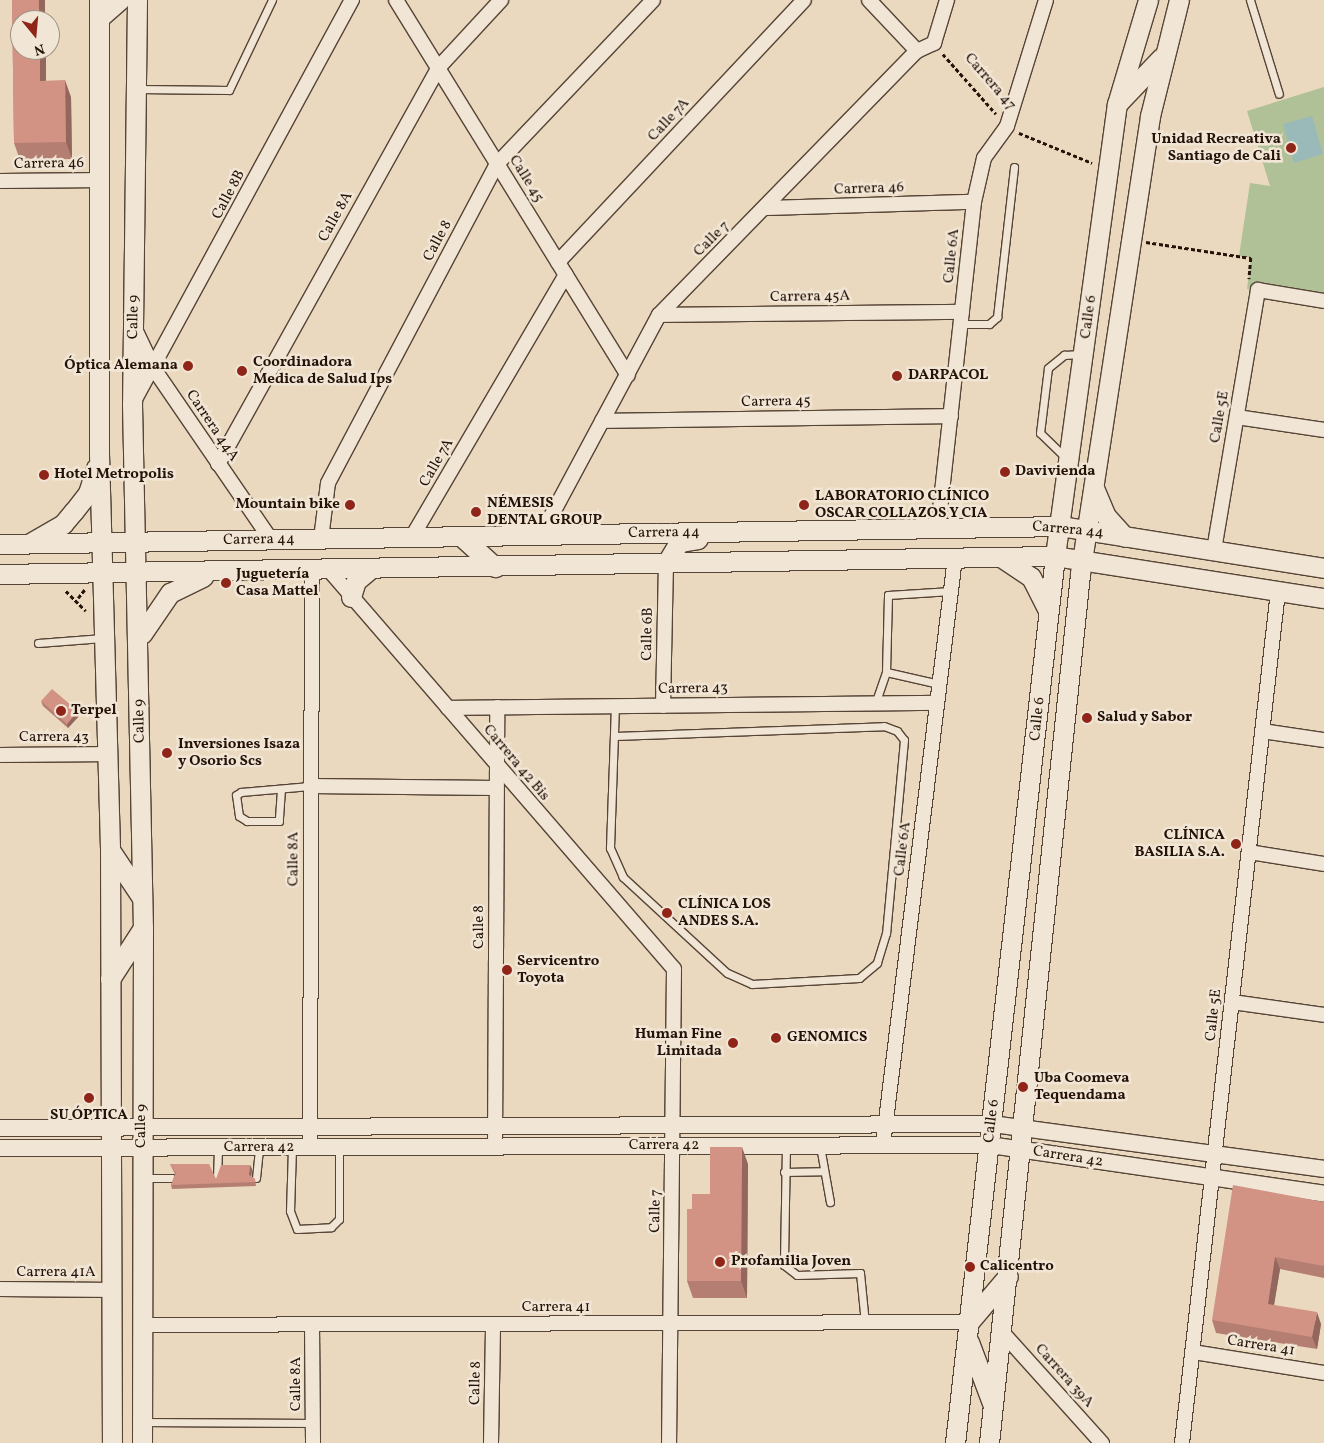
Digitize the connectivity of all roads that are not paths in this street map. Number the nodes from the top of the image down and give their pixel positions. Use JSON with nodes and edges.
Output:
{"nodes":[{"id":1,"x":120,"y":0,"type":"edge"},
{"id":2,"x":137,"y":0,"type":"edge"},
{"id":3,"x":272,"y":0,"type":"edge"},
{"id":4,"x":352,"y":0,"type":"edge"},
{"id":5,"x":396,"y":0,"type":"edge"},
{"id":6,"x":501,"y":0,"type":"edge"},
{"id":7,"x":653,"y":0,"type":"edge"},
{"id":8,"x":804,"y":0,"type":"edge"},
{"id":9,"x":870,"y":0,"type":"edge"},
{"id":10,"x":947,"y":0,"type":"edge"},
{"id":11,"x":1046,"y":0,"type":"edge"},
{"id":12,"x":1148,"y":0,"type":"edge"},
{"id":13,"x":1179,"y":0,"type":"edge"},
{"id":14,"x":1250,"y":0,"type":"edge"},
{"id":15,"x":99,"y":9,"type":"edge"},
{"id":16,"x":917,"y":51,"type":"junction"},
{"id":17,"x":1161,"y":58,"type":"junction"},
{"id":18,"x":438,"y":68,"type":"junction"},
{"id":19,"x":138,"y":89,"type":"junction"},
{"id":20,"x":1279,"y":94,"type":"dead end"},
{"id":21,"x":1117,"y":104,"type":"junction"},
{"id":22,"x":498,"y":164,"type":"junction"},
{"id":23,"x":1014,"y":167,"type":"dead end"},
{"id":24,"x":99,"y":180,"type":"junction"},
{"id":25,"x":0,"y":181,"type":"edge"},
{"id":26,"x":974,"y":202,"type":"junction"},
{"id":27,"x":766,"y":208,"type":"junction"},
{"id":28,"x":558,"y":262,"type":"junction"},
{"id":29,"x":566,"y":275,"type":"junction"},
{"id":30,"x":1324,"y":301,"type":"edge"},
{"id":31,"x":659,"y":315,"type":"junction"},
{"id":32,"x":961,"y":318,"type":"junction"},
{"id":33,"x":134,"y":326,"type":"junction"},
{"id":34,"x":1084,"y":354,"type":"junction"},
{"id":35,"x":154,"y":369,"type":"junction"},
{"id":36,"x":628,"y":375,"type":"junction"},
{"id":37,"x":132,"y":404,"type":"junction"},
{"id":38,"x":951,"y":416,"type":"junction"},
{"id":39,"x":1237,"y":417,"type":"junction"},
{"id":40,"x":602,"y":421,"type":"junction"},
{"id":41,"x":1324,"y":430,"type":"edge"},
{"id":42,"x":99,"y":454,"type":"junction"},
{"id":43,"x":1069,"y":460,"type":"junction"},
{"id":44,"x":218,"y":464,"type":"junction"},
{"id":45,"x":1093,"y":484,"type":"junction"},
{"id":46,"x":1060,"y":526,"type":"junction"},
{"id":47,"x":938,"y":528,"type":"junction"},
{"id":48,"x":1087,"y":529,"type":"junction"},
{"id":49,"x":732,"y":532,"type":"junction"},
{"id":50,"x":541,"y":535,"type":"junction"},
{"id":51,"x":412,"y":537,"type":"junction"},
{"id":52,"x":462,"y":537,"type":"junction"},
{"id":53,"x":1125,"y":537,"type":"junction"},
{"id":54,"x":321,"y":539,"type":"junction"},
{"id":55,"x":271,"y":540,"type":"junction"},
{"id":56,"x":137,"y":542,"type":"junction"},
{"id":57,"x":28,"y":543,"type":"junction"},
{"id":58,"x":103,"y":543,"type":"junction"},
{"id":59,"x":0,"y":544,"type":"edge"},
{"id":60,"x":1214,"y":550,"type":"junction"},
{"id":61,"x":1055,"y":556,"type":"junction"},
{"id":62,"x":1001,"y":557,"type":"junction"},
{"id":63,"x":955,"y":558,"type":"junction"},
{"id":64,"x":1083,"y":559,"type":"junction"},
{"id":65,"x":666,"y":564,"type":"junction"},
{"id":66,"x":495,"y":567,"type":"junction"},
{"id":67,"x":1324,"y":568,"type":"edge"},
{"id":68,"x":321,"y":570,"type":"junction"},
{"id":69,"x":369,"y":570,"type":"junction"},
{"id":70,"x":221,"y":573,"type":"junction"},
{"id":71,"x":0,"y":574,"type":"edge"},
{"id":72,"x":139,"y":574,"type":"junction"},
{"id":73,"x":104,"y":575,"type":"junction"},
{"id":74,"x":951,"y":591,"type":"junction"},
{"id":75,"x":1278,"y":591,"type":"junction"},
{"id":76,"x":351,"y":597,"type":"junction"},
{"id":77,"x":1324,"y":598,"type":"edge"},
{"id":78,"x":1049,"y":615,"type":"junction"},
{"id":79,"x":106,"y":638,"type":"junction"},
{"id":80,"x":139,"y":640,"type":"junction"},
{"id":81,"x":38,"y":643,"type":"dead end"},
{"id":82,"x":886,"y":672,"type":"junction"},
{"id":83,"x":939,"y":684,"type":"junction"},
{"id":84,"x":937,"y":703,"type":"junction"},
{"id":85,"x":875,"y":704,"type":"junction"},
{"id":86,"x":615,"y":706,"type":"junction"},
{"id":87,"x":663,"y":706,"type":"junction"},
{"id":88,"x":497,"y":707,"type":"junction"},
{"id":89,"x":448,"y":708,"type":"junction"},
{"id":90,"x":1262,"y":731,"type":"junction"},
{"id":91,"x":615,"y":736,"type":"junction"},
{"id":92,"x":1324,"y":740,"type":"edge"},
{"id":93,"x":0,"y":754,"type":"edge"},
{"id":94,"x":108,"y":754,"type":"junction"},
{"id":95,"x":496,"y":766,"type":"junction"},
{"id":96,"x":310,"y":786,"type":"junction"},
{"id":97,"x":496,"y":788,"type":"junction"},
{"id":98,"x":281,"y":789,"type":"junction"},
{"id":99,"x":110,"y":850,"type":"junction"},
{"id":100,"x":1249,"y":852,"type":"junction"},
{"id":101,"x":1324,"y":864,"type":"edge"},
{"id":102,"x":142,"y":898,"type":"junction"},
{"id":103,"x":144,"y":928,"type":"junction"},
{"id":104,"x":110,"y":979,"type":"junction"},
{"id":105,"x":676,"y":979,"type":"joint"},
{"id":106,"x":1232,"y":1002,"type":"junction"},
{"id":107,"x":1324,"y":1015,"type":"edge"},
{"id":108,"x":992,"y":1124,"type":"junction"},
{"id":109,"x":1025,"y":1125,"type":"junction"},
{"id":110,"x":886,"y":1126,"type":"junction"},
{"id":111,"x":674,"y":1127,"type":"junction"},
{"id":112,"x":0,"y":1128,"type":"edge"},
{"id":113,"x":111,"y":1128,"type":"junction"},
{"id":114,"x":495,"y":1128,"type":"junction"},
{"id":115,"x":310,"y":1129,"type":"junction"},
{"id":116,"x":142,"y":1130,"type":"junction"},
{"id":117,"x":786,"y":1145,"type":"junction"},
{"id":118,"x":820,"y":1145,"type":"junction"},
{"id":119,"x":883,"y":1145,"type":"junction"},
{"id":120,"x":990,"y":1145,"type":"junction"},
{"id":121,"x":673,"y":1146,"type":"junction"},
{"id":122,"x":339,"y":1147,"type":"junction"},
{"id":123,"x":495,"y":1147,"type":"junction"},
{"id":124,"x":0,"y":1148,"type":"edge"},
{"id":125,"x":111,"y":1148,"type":"junction"},
{"id":126,"x":142,"y":1148,"type":"junction"},
{"id":127,"x":218,"y":1148,"type":"junction"},
{"id":128,"x":259,"y":1148,"type":"junction"},
{"id":129,"x":292,"y":1148,"type":"junction"},
{"id":130,"x":310,"y":1148,"type":"junction"},
{"id":131,"x":1022,"y":1149,"type":"junction"},
{"id":132,"x":1215,"y":1153,"type":"junction"},
{"id":133,"x":1324,"y":1169,"type":"edge"},
{"id":134,"x":823,"y":1171,"type":"junction"},
{"id":135,"x":784,"y":1172,"type":"junction"},
{"id":136,"x":142,"y":1178,"type":"junction"},
{"id":137,"x":172,"y":1178,"type":"edge"},
{"id":138,"x":216,"y":1178,"type":"edge"},
{"id":139,"x":256,"y":1178,"type":"edge"},
{"id":140,"x":1212,"y":1178,"type":"junction"},
{"id":141,"x":1324,"y":1194,"type":"edge"},
{"id":142,"x":830,"y":1202,"type":"dead end"},
{"id":143,"x":1008,"y":1276,"type":"junction"},
{"id":144,"x":0,"y":1289,"type":"edge"},
{"id":145,"x":111,"y":1290,"type":"junction"},
{"id":146,"x":671,"y":1323,"type":"junction"},
{"id":147,"x":865,"y":1323,"type":"junction"},
{"id":148,"x":493,"y":1324,"type":"junction"},
{"id":149,"x":144,"y":1325,"type":"junction"},
{"id":150,"x":312,"y":1325,"type":"junction"},
{"id":151,"x":968,"y":1330,"type":"junction"},
{"id":152,"x":1002,"y":1331,"type":"junction"},
{"id":153,"x":1192,"y":1352,"type":"junction"},
{"id":154,"x":1324,"y":1373,"type":"edge"},
{"id":155,"x":994,"y":1406,"type":"junction"},
{"id":156,"x":142,"y":1422,"type":"junction"},
{"id":157,"x":313,"y":1423,"type":"junction"},
{"id":158,"x":112,"y":1443,"type":"edge"},
{"id":159,"x":142,"y":1443,"type":"edge"},
{"id":160,"x":313,"y":1443,"type":"edge"},
{"id":161,"x":491,"y":1443,"type":"edge"},
{"id":162,"x":669,"y":1443,"type":"edge"},
{"id":163,"x":955,"y":1443,"type":"edge"},
{"id":164,"x":989,"y":1443,"type":"edge"},
{"id":165,"x":1102,"y":1443,"type":"edge"},
{"id":166,"x":1182,"y":1443,"type":"edge"}],
"edges":[{"from":1,"to":15,"type":"main road"},
{"from":2,"to":19,"type":"main road","name":"Calle 9"},
{"from":3,"to":19,"type":"lane"},
{"from":4,"to":35,"type":"street","name":"Calle 8B"},
{"from":5,"to":18,"type":"street","name":"Calle 45"},
{"from":6,"to":18,"type":"street","name":"Calle 8A"},
{"from":7,"to":22,"type":"street","name":"Calle 8"},
{"from":8,"to":28,"type":"street","name":"Calle 7A"},
{"from":9,"to":16,"type":"street"},
{"from":10,"to":16,"type":"street","name":"Calle 7"},
{"from":11,"to":26,"type":"street","name":"Calle 6A"},
{"from":12,"to":21,"type":"main road","name":"Calle 6"},
{"from":13,"to":17,"type":"main road","name":"Calle 6"},
{"from":14,"to":20,"type":"lane"},
{"from":15,"to":24,"type":"main road","name":"Calle 9"},
{"from":16,"to":27,"type":"street","name":"Calle 7"},
{"from":17,"to":21,"type":"main road"},
{"from":17,"to":45,"type":"main road","name":"Calle 6"},
{"from":18,"to":22,"type":"street","name":"Calle 45"},
{"from":18,"to":44,"type":"street","name":"Calle 8A"},
{"from":19,"to":33,"type":"main road","name":"Calle 9"},
{"from":21,"to":34,"type":"main road","name":"Calle 6"},
{"from":22,"to":28,"type":"street","name":"Calle 45"},
{"from":22,"to":54,"type":"street","name":"Calle 8"},
{"from":23,"to":32,"type":"lane"},
{"from":24,"to":25,"type":"street","name":"Carrera 46"},
{"from":24,"to":42,"type":"main road","name":"Calle 9"},
{"from":26,"to":27,"type":"street","name":"Carrera 46"},
{"from":26,"to":32,"type":"street","name":"Calle 6A"},
{"from":27,"to":31,"type":"street","name":"Calle 7"},
{"from":28,"to":29,"type":"street","name":"Calle 45"},
{"from":29,"to":36,"type":"street","name":"Calle 45"},
{"from":29,"to":51,"type":"street","name":"Calle 7A"},
{"from":30,"to":39,"type":"street","name":"Calle 5E"},
{"from":31,"to":32,"type":"street","name":"Carrera 45A"},
{"from":31,"to":36,"type":"street","name":"Calle 7"},
{"from":32,"to":38,"type":"street","name":"Calle 6A"},
{"from":33,"to":35,"type":"street","name":"Carrera 44A"},
{"from":33,"to":37,"type":"main road","name":"Calle 9"},
{"from":34,"to":43,"type":"main road","name":"Calle 6"},
{"from":34,"to":43,"type":"lane"},
{"from":35,"to":37,"type":"street","name":"Calle 8B"},
{"from":35,"to":44,"type":"street","name":"Carrera 44A"},
{"from":36,"to":40,"type":"street","name":"Calle 7"},
{"from":37,"to":56,"type":"main road","name":"Calle 9"},
{"from":38,"to":40,"type":"street","name":"Carrera 45"},
{"from":38,"to":47,"type":"street","name":"Calle 6A"},
{"from":39,"to":41,"type":"street"},
{"from":39,"to":60,"type":"street","name":"Calle 5E"},
{"from":40,"to":50,"type":"street","name":"Calle 7"},
{"from":42,"to":57,"type":"main road"},
{"from":42,"to":58,"type":"main road","name":"Calle 9"},
{"from":43,"to":46,"type":"main road","name":"Calle 6"},
{"from":44,"to":55,"type":"street","name":"Carrera 44A"},
{"from":45,"to":48,"type":"main road","name":"Calle 6"},
{"from":45,"to":53,"type":"main road"},
{"from":46,"to":47,"type":"main road","name":"Carrera 44"},
{"from":46,"to":48,"type":"main road","name":"Carrera 44"},
{"from":46,"to":61,"type":"main road","name":"Calle 6"},
{"from":47,"to":49,"type":"main road","name":"Carrera 44"},
{"from":48,"to":53,"type":"main road","name":"Carrera 44"},
{"from":48,"to":64,"type":"main road","name":"Calle 6"},
{"from":49,"to":50,"type":"main road","name":"Carrera 44"},
{"from":49,"to":65,"type":"main road"},
{"from":50,"to":52,"type":"main road","name":"Carrera 44"},
{"from":51,"to":52,"type":"main road","name":"Carrera 44"},
{"from":51,"to":54,"type":"main road","name":"Carrera 44"},
{"from":52,"to":66,"type":"main road"},
{"from":53,"to":60,"type":"main road","name":"Carrera 44"},
{"from":54,"to":55,"type":"main road","name":"Carrera 44"},
{"from":55,"to":56,"type":"main road","name":"Carrera 44"},
{"from":56,"to":58,"type":"main road","name":"Carrera 44"},
{"from":56,"to":72,"type":"main road","name":"Calle 9"},
{"from":57,"to":58,"type":"main road","name":"Carrera 44"},
{"from":57,"to":59,"type":"main road","name":"Carrera 44"},
{"from":58,"to":73,"type":"main road","name":"Calle 9"},
{"from":60,"to":67,"type":"main road","name":"Carrera 44"},
{"from":61,"to":62,"type":"main road","name":"Carrera 44"},
{"from":61,"to":64,"type":"main road","name":"Carrera 44"},
{"from":61,"to":78,"type":"main road","name":"Calle 6"},
{"from":62,"to":63,"type":"main road","name":"Carrera 44"},
{"from":62,"to":78,"type":"main road"},
{"from":63,"to":65,"type":"main road","name":"Carrera 44"},
{"from":63,"to":74,"type":"street","name":"Calle 6A"},
{"from":64,"to":75,"type":"main road","name":"Carrera 44"},
{"from":64,"to":109,"type":"main road","name":"Calle 6"},
{"from":65,"to":66,"type":"main road","name":"Carrera 44"},
{"from":65,"to":87,"type":"street","name":"Calle 6B"},
{"from":66,"to":69,"type":"main road","name":"Carrera 44"},
{"from":68,"to":69,"type":"main road","name":"Carrera 44"},
{"from":68,"to":70,"type":"main road","name":"Carrera 44"},
{"from":68,"to":76,"type":"street","name":"Carrera 42 Bis"},
{"from":68,"to":96,"type":"street","name":"Calle 8A"},
{"from":69,"to":76,"type":"main road"},
{"from":70,"to":72,"type":"main road","name":"Carrera 44"},
{"from":70,"to":80,"type":"main road"},
{"from":71,"to":73,"type":"main road","name":"Carrera 44"},
{"from":72,"to":73,"type":"main road","name":"Carrera 44"},
{"from":72,"to":80,"type":"main road","name":"Calle 9"},
{"from":73,"to":79,"type":"main road","name":"Calle 9"},
{"from":74,"to":82,"type":"lane"},
{"from":74,"to":83,"type":"street","name":"Calle 6A"},
{"from":75,"to":77,"type":"main road","name":"Carrera 44"},
{"from":75,"to":90,"type":"street","name":"Calle 5E"},
{"from":76,"to":89,"type":"street","name":"Carrera 42 Bis"},
{"from":78,"to":108,"type":"main road","name":"Calle 6"},
{"from":79,"to":81,"type":"lane"},
{"from":79,"to":94,"type":"main road","name":"Calle 9"},
{"from":80,"to":102,"type":"main road","name":"Calle 9"},
{"from":82,"to":83,"type":"lane"},
{"from":82,"to":85,"type":"lane"},
{"from":83,"to":84,"type":"street","name":"Calle 6A"},
{"from":84,"to":85,"type":"street","name":"Carrera 43"},
{"from":84,"to":110,"type":"street","name":"Calle 6A"},
{"from":85,"to":87,"type":"street","name":"Carrera 43"},
{"from":86,"to":87,"type":"street","name":"Carrera 43"},
{"from":86,"to":88,"type":"street","name":"Carrera 43"},
{"from":86,"to":91,"type":"lane"},
{"from":88,"to":89,"type":"street","name":"Carrera 43"},
{"from":88,"to":95,"type":"street","name":"Calle 8"},
{"from":89,"to":95,"type":"street","name":"Carrera 42 Bis"},
{"from":90,"to":92,"type":"street"},
{"from":90,"to":100,"type":"street","name":"Calle 5E"},
{"from":91,"to":91,"type":"lane"},
{"from":93,"to":94,"type":"street","name":"Carrera 43"},
{"from":94,"to":99,"type":"main road","name":"Calle 9"},
{"from":95,"to":97,"type":"street","name":"Calle 8"},
{"from":95,"to":105,"type":"street","name":"Carrera 42 Bis"},
{"from":96,"to":97,"type":"street"},
{"from":96,"to":98,"type":"lane"},
{"from":96,"to":115,"type":"street","name":"Calle 8A"},
{"from":97,"to":114,"type":"street","name":"Calle 8"},
{"from":98,"to":98,"type":"lane"},
{"from":99,"to":102,"type":"main road"},
{"from":99,"to":104,"type":"main road","name":"Calle 9"},
{"from":100,"to":101,"type":"street"},
{"from":100,"to":106,"type":"street","name":"Calle 5E"},
{"from":102,"to":103,"type":"main road","name":"Calle 9"},
{"from":103,"to":104,"type":"main road"},
{"from":103,"to":116,"type":"main road","name":"Calle 9"},
{"from":104,"to":113,"type":"main road","name":"Calle 9"},
{"from":105,"to":111,"type":"street","name":"Calle 7"},
{"from":106,"to":107,"type":"street"},
{"from":106,"to":132,"type":"street","name":"Calle 5E"},
{"from":108,"to":109,"type":"street","name":"Carrera 42"},
{"from":108,"to":110,"type":"street","name":"Carrera 42"},
{"from":108,"to":120,"type":"main road","name":"Calle 6"},
{"from":109,"to":131,"type":"main road","name":"Calle 6"},
{"from":109,"to":132,"type":"street","name":"Carrera 42"},
{"from":110,"to":111,"type":"street","name":"Carrera 42"},
{"from":110,"to":119,"type":"street","name":"Calle 6A"},
{"from":111,"to":114,"type":"street","name":"Carrera 42"},
{"from":111,"to":121,"type":"street","name":"Calle 7"},
{"from":112,"to":113,"type":"street","name":"Carrera 42"},
{"from":113,"to":116,"type":"street","name":"Carrera 42"},
{"from":113,"to":125,"type":"main road","name":"Calle 9"},
{"from":114,"to":115,"type":"street","name":"Carrera 42"},
{"from":114,"to":123,"type":"street","name":"Calle 8"},
{"from":115,"to":116,"type":"street","name":"Carrera 42"},
{"from":115,"to":130,"type":"street","name":"Calle 8A"},
{"from":116,"to":126,"type":"main road","name":"Calle 9"},
{"from":117,"to":118,"type":"street","name":"Carrera 42"},
{"from":117,"to":121,"type":"street","name":"Carrera 42"},
{"from":117,"to":135,"type":"lane"},
{"from":118,"to":119,"type":"street","name":"Carrera 42"},
{"from":118,"to":134,"type":"lane"},
{"from":119,"to":120,"type":"street","name":"Carrera 42"},
{"from":120,"to":131,"type":"street","name":"Carrera 42"},
{"from":120,"to":151,"type":"main road","name":"Calle 6"},
{"from":121,"to":123,"type":"street","name":"Carrera 42"},
{"from":121,"to":146,"type":"street","name":"Calle 7"},
{"from":122,"to":123,"type":"street","name":"Carrera 42"},
{"from":122,"to":129,"type":"lane"},
{"from":122,"to":130,"type":"street","name":"Carrera 42"},
{"from":124,"to":125,"type":"street","name":"Carrera 42"},
{"from":125,"to":126,"type":"street","name":"Carrera 42"},
{"from":125,"to":145,"type":"main road","name":"Calle 9"},
{"from":126,"to":127,"type":"street","name":"Carrera 42"},
{"from":126,"to":136,"type":"main road","name":"Calle 9"},
{"from":127,"to":128,"type":"street","name":"Carrera 42"},
{"from":127,"to":138,"type":"lane"},
{"from":128,"to":129,"type":"street","name":"Carrera 42"},
{"from":128,"to":139,"type":"lane"},
{"from":129,"to":130,"type":"street","name":"Carrera 42"},
{"from":131,"to":140,"type":"street","name":"Carrera 42"},
{"from":131,"to":143,"type":"main road","name":"Calle 6"},
{"from":132,"to":133,"type":"street","name":"Carrera 42"},
{"from":132,"to":140,"type":"street","name":"Calle 5E"},
{"from":134,"to":135,"type":"lane"},
{"from":134,"to":142,"type":"lane"},
{"from":135,"to":147,"type":"lane"},
{"from":136,"to":137,"type":"lane"},
{"from":136,"to":149,"type":"main road","name":"Calle 9"},
{"from":140,"to":141,"type":"street","name":"Carrera 42"},
{"from":140,"to":153,"type":"street","name":"Calle 5E"},
{"from":143,"to":151,"type":"main road"},
{"from":143,"to":152,"type":"main road","name":"Calle 6"},
{"from":144,"to":145,"type":"street","name":"Carrera 41A"},
{"from":145,"to":158,"type":"main road","name":"Calle 9"},
{"from":146,"to":147,"type":"street","name":"Carrera 41"},
{"from":146,"to":148,"type":"street","name":"Carrera 41"},
{"from":146,"to":162,"type":"street","name":"Calle 7"},
{"from":147,"to":151,"type":"street","name":"Carrera 41"},
{"from":148,"to":150,"type":"street","name":"Carrera 41"},
{"from":148,"to":161,"type":"street","name":"Calle 8"},
{"from":149,"to":150,"type":"street","name":"Carrera 41"},
{"from":149,"to":156,"type":"main road","name":"Calle 9"},
{"from":150,"to":157,"type":"street","name":"Calle 8A"},
{"from":151,"to":155,"type":"main road"},
{"from":151,"to":163,"type":"main road","name":"Calle 6"},
{"from":152,"to":155,"type":"main road","name":"Calle 6"},
{"from":152,"to":165,"type":"street","name":"Carrera 39A"},
{"from":153,"to":154,"type":"street","name":"Carrera 41"},
{"from":153,"to":166,"type":"street","name":"Calle 5E"},
{"from":155,"to":164,"type":"main road","name":"Calle 6"},
{"from":156,"to":157,"type":"lane"},
{"from":156,"to":159,"type":"main road","name":"Calle 9"},
{"from":157,"to":160,"type":"street","name":"Calle 8A"}]}
